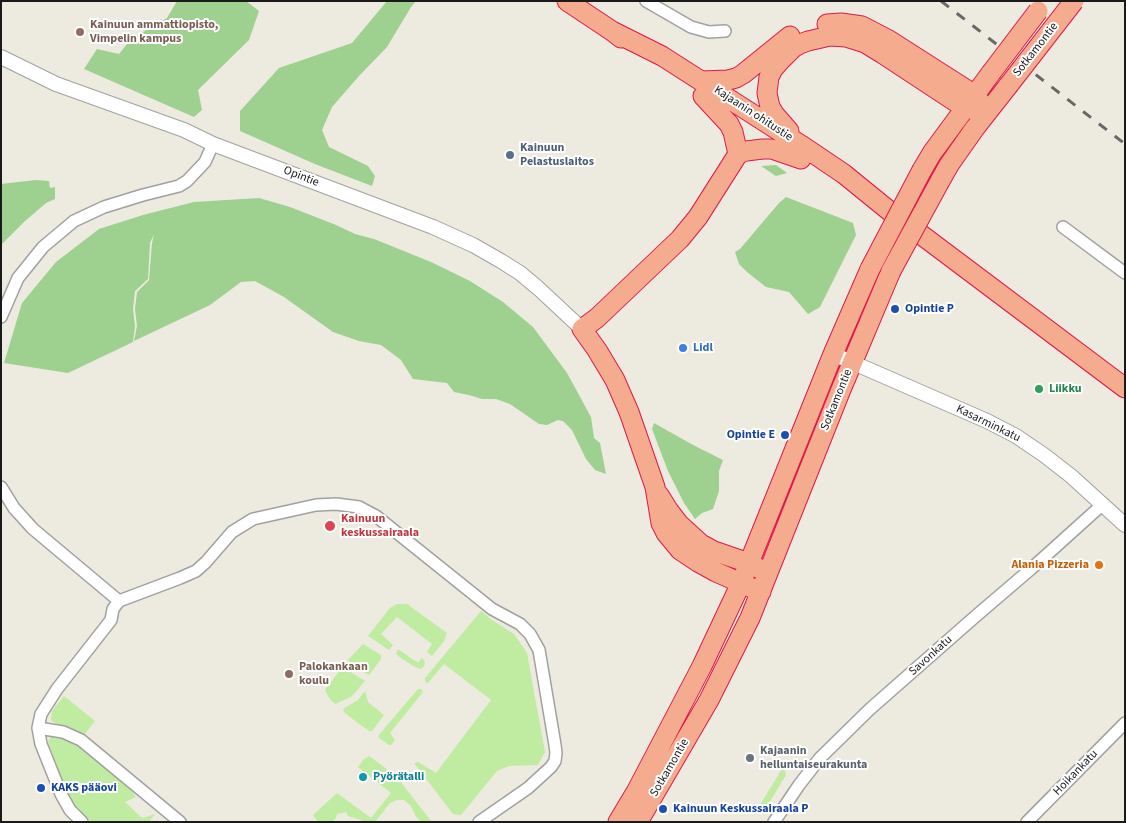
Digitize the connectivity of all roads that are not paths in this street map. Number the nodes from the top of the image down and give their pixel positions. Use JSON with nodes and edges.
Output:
{"nodes":[{"id":1,"x":567,"y":1,"type":"edge"},
{"id":2,"x":646,"y":1,"type":"edge"},
{"id":3,"x":1074,"y":1,"type":"edge"},
{"id":4,"x":1042,"y":6,"type":"edge"},
{"id":5,"x":725,"y":31,"type":"dead end"},
{"id":6,"x":1,"y":58,"type":"edge"},
{"id":7,"x":702,"y":88,"type":"junction"},
{"id":8,"x":970,"y":101,"type":"junction"},
{"id":9,"x":987,"y":112,"type":"junction"},
{"id":10,"x":213,"y":144,"type":"junction"},
{"id":11,"x":801,"y":152,"type":"junction"},
{"id":12,"x":735,"y":159,"type":"junction"},
{"id":13,"x":1063,"y":227,"type":"dead end"},
{"id":14,"x":1125,"y":273,"type":"edge"},
{"id":15,"x":1,"y":317,"type":"edge"},
{"id":16,"x":582,"y":328,"type":"junction"},
{"id":17,"x":833,"y":354,"type":"junction"},
{"id":18,"x":852,"y":362,"type":"junction"},
{"id":19,"x":1125,"y":388,"type":"edge"},
{"id":20,"x":1,"y":486,"type":"edge"},
{"id":21,"x":655,"y":487,"type":"junction"},
{"id":22,"x":1103,"y":504,"type":"junction"},
{"id":23,"x":1125,"y":525,"type":"edge"},
{"id":24,"x":748,"y":564,"type":"junction"},
{"id":25,"x":768,"y":573,"type":"junction"},
{"id":26,"x":741,"y":583,"type":"junction"},
{"id":27,"x":761,"y":592,"type":"junction"},
{"id":28,"x":119,"y":601,"type":"junction"},
{"id":29,"x":1125,"y":723,"type":"edge"},
{"id":30,"x":38,"y":728,"type":"junction"},
{"id":31,"x":780,"y":819,"type":"edge"},
{"id":32,"x":82,"y":822,"type":"edge"},
{"id":33,"x":180,"y":822,"type":"edge"},
{"id":34,"x":479,"y":822,"type":"edge"},
{"id":35,"x":618,"y":822,"type":"edge"},
{"id":36,"x":638,"y":822,"type":"edge"},
{"id":37,"x":1028,"y":822,"type":"edge"}],
"edges":[{"from":1,"to":7,"type":"highway","name":"Kajaanin ohitustie"},
{"from":2,"to":5,"type":"street"},
{"from":3,"to":9,"type":"highway","name":"Sotkamontie","bridge":true},
{"from":4,"to":8,"type":"highway","name":"Sotkamontie","bridge":true},
{"from":6,"to":10,"type":"street","name":"Opintie"},
{"from":7,"to":8,"type":"highway"},
{"from":7,"to":11,"type":"highway","name":"Kajaanin ohitustie"},
{"from":7,"to":12,"type":"highway"},
{"from":8,"to":9,"type":"highway"},
{"from":8,"to":11,"type":"highway"},
{"from":8,"to":17,"type":"highway","name":"Sotkamontie","bridge":true},
{"from":9,"to":18,"type":"highway","name":"Sotkamontie","bridge":true},
{"from":10,"to":15,"type":"street"},
{"from":10,"to":16,"type":"street","name":"Opintie"},
{"from":11,"to":12,"type":"highway"},
{"from":11,"to":19,"type":"highway","name":"Kajaanin ohitustie"},
{"from":12,"to":16,"type":"highway"},
{"from":13,"to":14,"type":"street"},
{"from":16,"to":21,"type":"highway"},
{"from":17,"to":18,"type":"street","name":"Kasarminkatu"},
{"from":17,"to":24,"type":"highway","name":"Sotkamontie"},
{"from":18,"to":22,"type":"street","name":"Kasarminkatu"},
{"from":18,"to":25,"type":"highway","name":"Sotkamontie"},
{"from":20,"to":28,"type":"street"},
{"from":21,"to":24,"type":"highway"},
{"from":21,"to":26,"type":"highway"},
{"from":22,"to":23,"type":"street","name":"Kasarminkatu"},
{"from":22,"to":31,"type":"street","name":"Savonkatu"},
{"from":24,"to":25,"type":"highway"},
{"from":24,"to":26,"type":"highway","name":"Sotkamontie"},
{"from":25,"to":27,"type":"highway","name":"Sotkamontie"},
{"from":26,"to":27,"type":"highway"},
{"from":26,"to":35,"type":"highway","name":"Sotkamontie"},
{"from":27,"to":36,"type":"highway","name":"Sotkamontie"},
{"from":28,"to":30,"type":"street"},
{"from":28,"to":34,"type":"street"},
{"from":29,"to":37,"type":"street","name":"Hoikankatu"},
{"from":30,"to":32,"type":"street"},
{"from":30,"to":33,"type":"street"}]}
